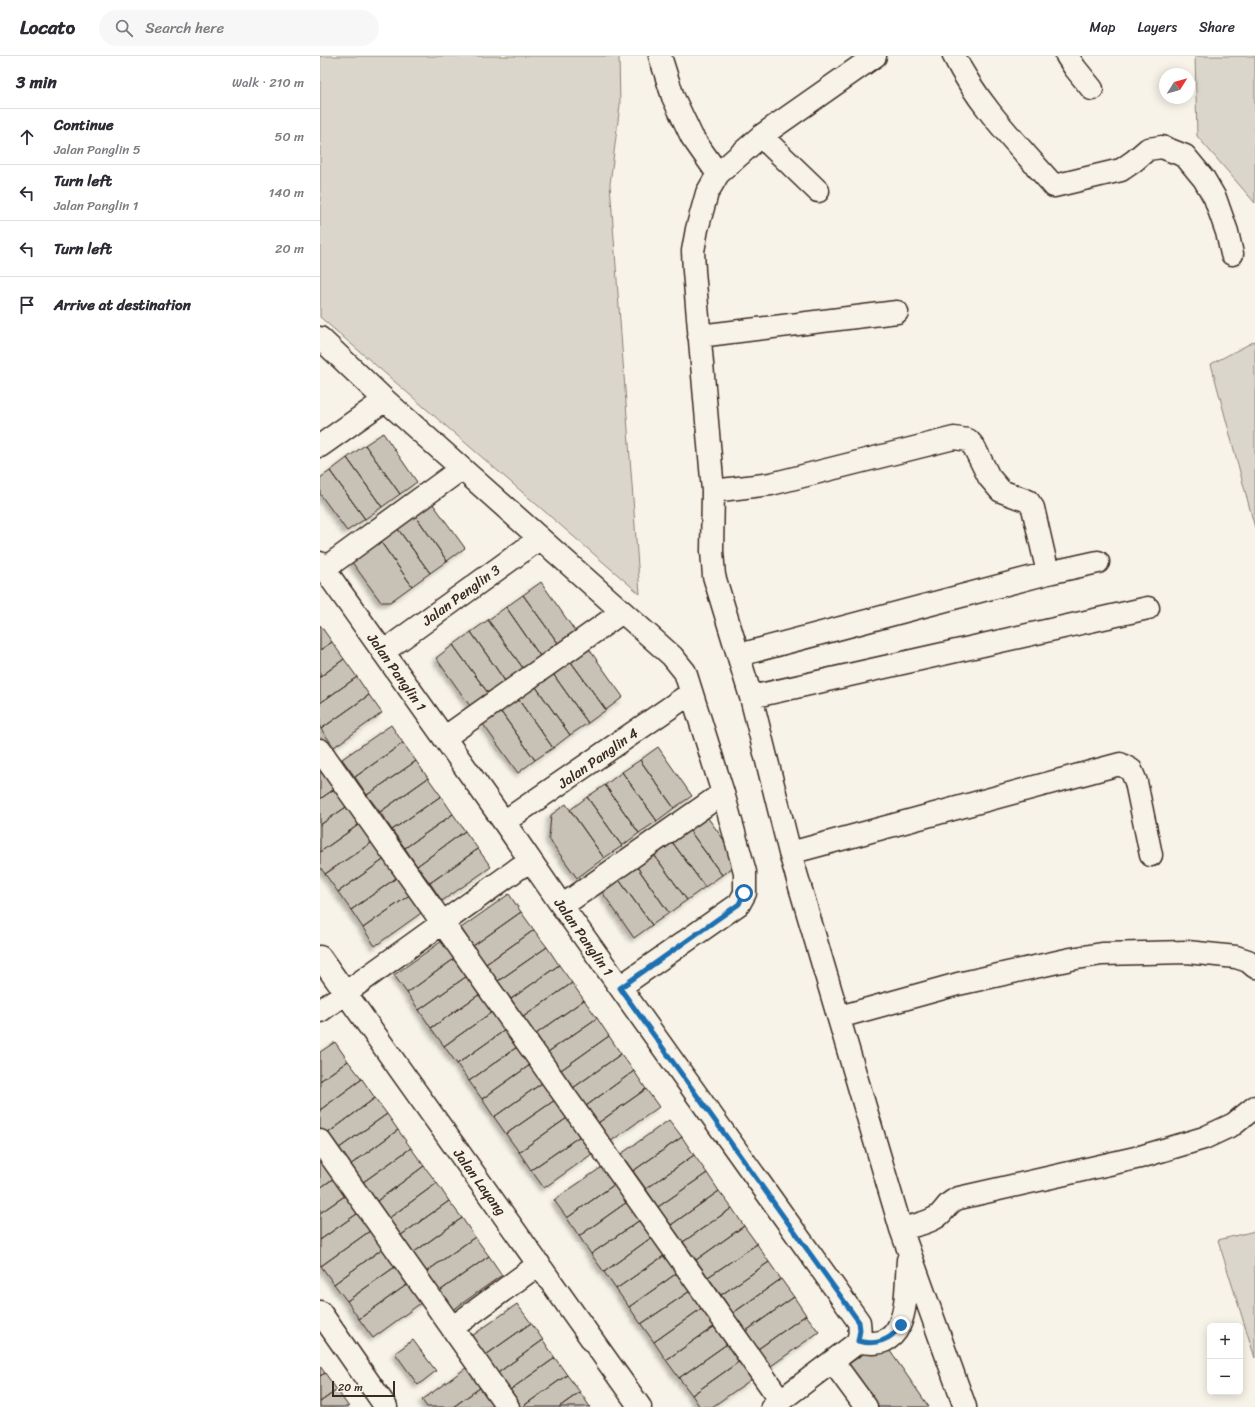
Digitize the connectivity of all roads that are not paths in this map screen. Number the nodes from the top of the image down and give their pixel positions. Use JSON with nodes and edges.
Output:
{"nodes":[{"id":1,"x":660,"y":56,"type":"edge"},
{"id":2,"x":875,"y":56,"type":"edge"},
{"id":3,"x":954,"y":56,"type":"edge"},
{"id":4,"x":1067,"y":56,"type":"edge"},
{"id":5,"x":1092,"y":89,"type":"dead end"},
{"id":6,"x":761,"y":136,"type":"junction"},
{"id":7,"x":718,"y":174,"type":"junction"},
{"id":8,"x":818,"y":191,"type":"dead end"},
{"id":9,"x":1232,"y":254,"type":"dead end"},
{"id":10,"x":897,"y":312,"type":"dead end"},
{"id":11,"x":699,"y":336,"type":"junction"},
{"id":12,"x":320,"y":338,"type":"edge"},
{"id":13,"x":385,"y":400,"type":"junction"},
{"id":14,"x":320,"y":446,"type":"edge"},
{"id":15,"x":461,"y":469,"type":"junction"},
{"id":16,"x":713,"y":491,"type":"junction"},
{"id":17,"x":539,"y":539,"type":"junction"},
{"id":18,"x":1098,"y":562,"type":"dead end"},
{"id":19,"x":322,"y":566,"type":"edge"},
{"id":20,"x":1048,"y":573,"type":"junction"},
{"id":21,"x":1148,"y":608,"type":"dead end"},
{"id":22,"x":622,"y":612,"type":"junction"},
{"id":23,"x":383,"y":652,"type":"junction"},
{"id":24,"x":739,"y":655,"type":"junction"},
{"id":25,"x":691,"y":693,"type":"junction"},
{"id":26,"x":751,"y":697,"type":"junction"},
{"id":27,"x":444,"y":738,"type":"junction"},
{"id":28,"x":320,"y":750,"type":"edge"},
{"id":29,"x":723,"y":793,"type":"junction"},
{"id":30,"x":504,"y":822,"type":"junction"},
{"id":31,"x":790,"y":853,"type":"junction"},
{"id":32,"x":1151,"y":855,"type":"dead end"},
{"id":33,"x":530,"y":860,"type":"junction"},
{"id":34,"x":562,"y":906,"type":"junction"},
{"id":35,"x":443,"y":923,"type":"junction"},
{"id":36,"x":320,"y":957,"type":"edge"},
{"id":37,"x":1255,"y":967,"type":"edge"},
{"id":38,"x":620,"y":988,"type":"junction"},
{"id":39,"x":345,"y":993,"type":"junction"},
{"id":40,"x":320,"y":1011,"type":"edge"},
{"id":41,"x":839,"y":1017,"type":"junction"},
{"id":42,"x":1255,"y":1108,"type":"edge"},
{"id":43,"x":320,"y":1141,"type":"edge"},
{"id":44,"x":901,"y":1229,"type":"junction"},
{"id":45,"x":908,"y":1252,"type":"junction"},
{"id":46,"x":539,"y":1264,"type":"junction"},
{"id":47,"x":324,"y":1325,"type":"edge"},
{"id":48,"x":452,"y":1328,"type":"junction"},
{"id":49,"x":858,"y":1341,"type":"junction"},
{"id":50,"x":833,"y":1362,"type":"junction"},
{"id":51,"x":777,"y":1404,"type":"edge"},
{"id":52,"x":386,"y":1407,"type":"edge"},
{"id":53,"x":508,"y":1407,"type":"edge"},
{"id":54,"x":640,"y":1407,"type":"edge"},
{"id":55,"x":866,"y":1407,"type":"edge"},
{"id":56,"x":965,"y":1407,"type":"edge"}],
"edges":[{"from":1,"to":7,"type":"street"},
{"from":2,"to":6,"type":"street"},
{"from":3,"to":9,"type":"street"},
{"from":4,"to":5,"type":"street"},
{"from":6,"to":7,"type":"street"},
{"from":6,"to":8,"type":"street"},
{"from":7,"to":11,"type":"street"},
{"from":10,"to":11,"type":"street"},
{"from":11,"to":16,"type":"street"},
{"from":12,"to":13,"type":"street"},
{"from":13,"to":14,"type":"street"},
{"from":13,"to":15,"type":"street"},
{"from":15,"to":17,"type":"street"},
{"from":15,"to":19,"type":"street"},
{"from":16,"to":20,"type":"street"},
{"from":16,"to":24,"type":"street"},
{"from":17,"to":22,"type":"street"},
{"from":17,"to":23,"type":"street","name":"Jalan Penglin 3"},
{"from":18,"to":20,"type":"street"},
{"from":19,"to":23,"type":"street","name":"Jalan Panglin 1"},
{"from":20,"to":24,"type":"street"},
{"from":21,"to":26,"type":"street"},
{"from":22,"to":25,"type":"street"},
{"from":22,"to":27,"type":"street"},
{"from":23,"to":27,"type":"street","name":"Jalan Panglin 1"},
{"from":24,"to":26,"type":"street"},
{"from":25,"to":29,"type":"street"},
{"from":25,"to":30,"type":"street","name":"Jalan Panglin 4"},
{"from":26,"to":31,"type":"street"},
{"from":27,"to":30,"type":"street","name":"Jalan Panglin 1"},
{"from":28,"to":35,"type":"street"},
{"from":29,"to":34,"type":"street"},
{"from":29,"to":38,"type":"street"},
{"from":30,"to":33,"type":"street","name":"Jalan Panglin 1"},
{"from":31,"to":32,"type":"street"},
{"from":31,"to":41,"type":"street"},
{"from":33,"to":34,"type":"street","name":"Jalan Panglin 1"},
{"from":33,"to":35,"type":"street"},
{"from":34,"to":38,"type":"street","name":"Jalan Panglin 1"},
{"from":35,"to":39,"type":"street"},
{"from":35,"to":51,"type":"street"},
{"from":36,"to":39,"type":"street","name":"Jalan Layang"},
{"from":37,"to":41,"type":"street"},
{"from":38,"to":49,"type":"street","name":"Jalan Panglin 1"},
{"from":39,"to":40,"type":"street"},
{"from":39,"to":46,"type":"street","name":"Jalan Layang"},
{"from":41,"to":44,"type":"street"},
{"from":42,"to":44,"type":"street"},
{"from":43,"to":48,"type":"street"},
{"from":44,"to":45,"type":"street"},
{"from":45,"to":49,"type":"street"},
{"from":45,"to":56,"type":"street"},
{"from":46,"to":48,"type":"street"},
{"from":46,"to":54,"type":"street","name":"Jalan Layang"},
{"from":47,"to":52,"type":"street"},
{"from":48,"to":53,"type":"street"},
{"from":49,"to":50,"type":"street"},
{"from":50,"to":51,"type":"street"},
{"from":50,"to":55,"type":"street"}]}
